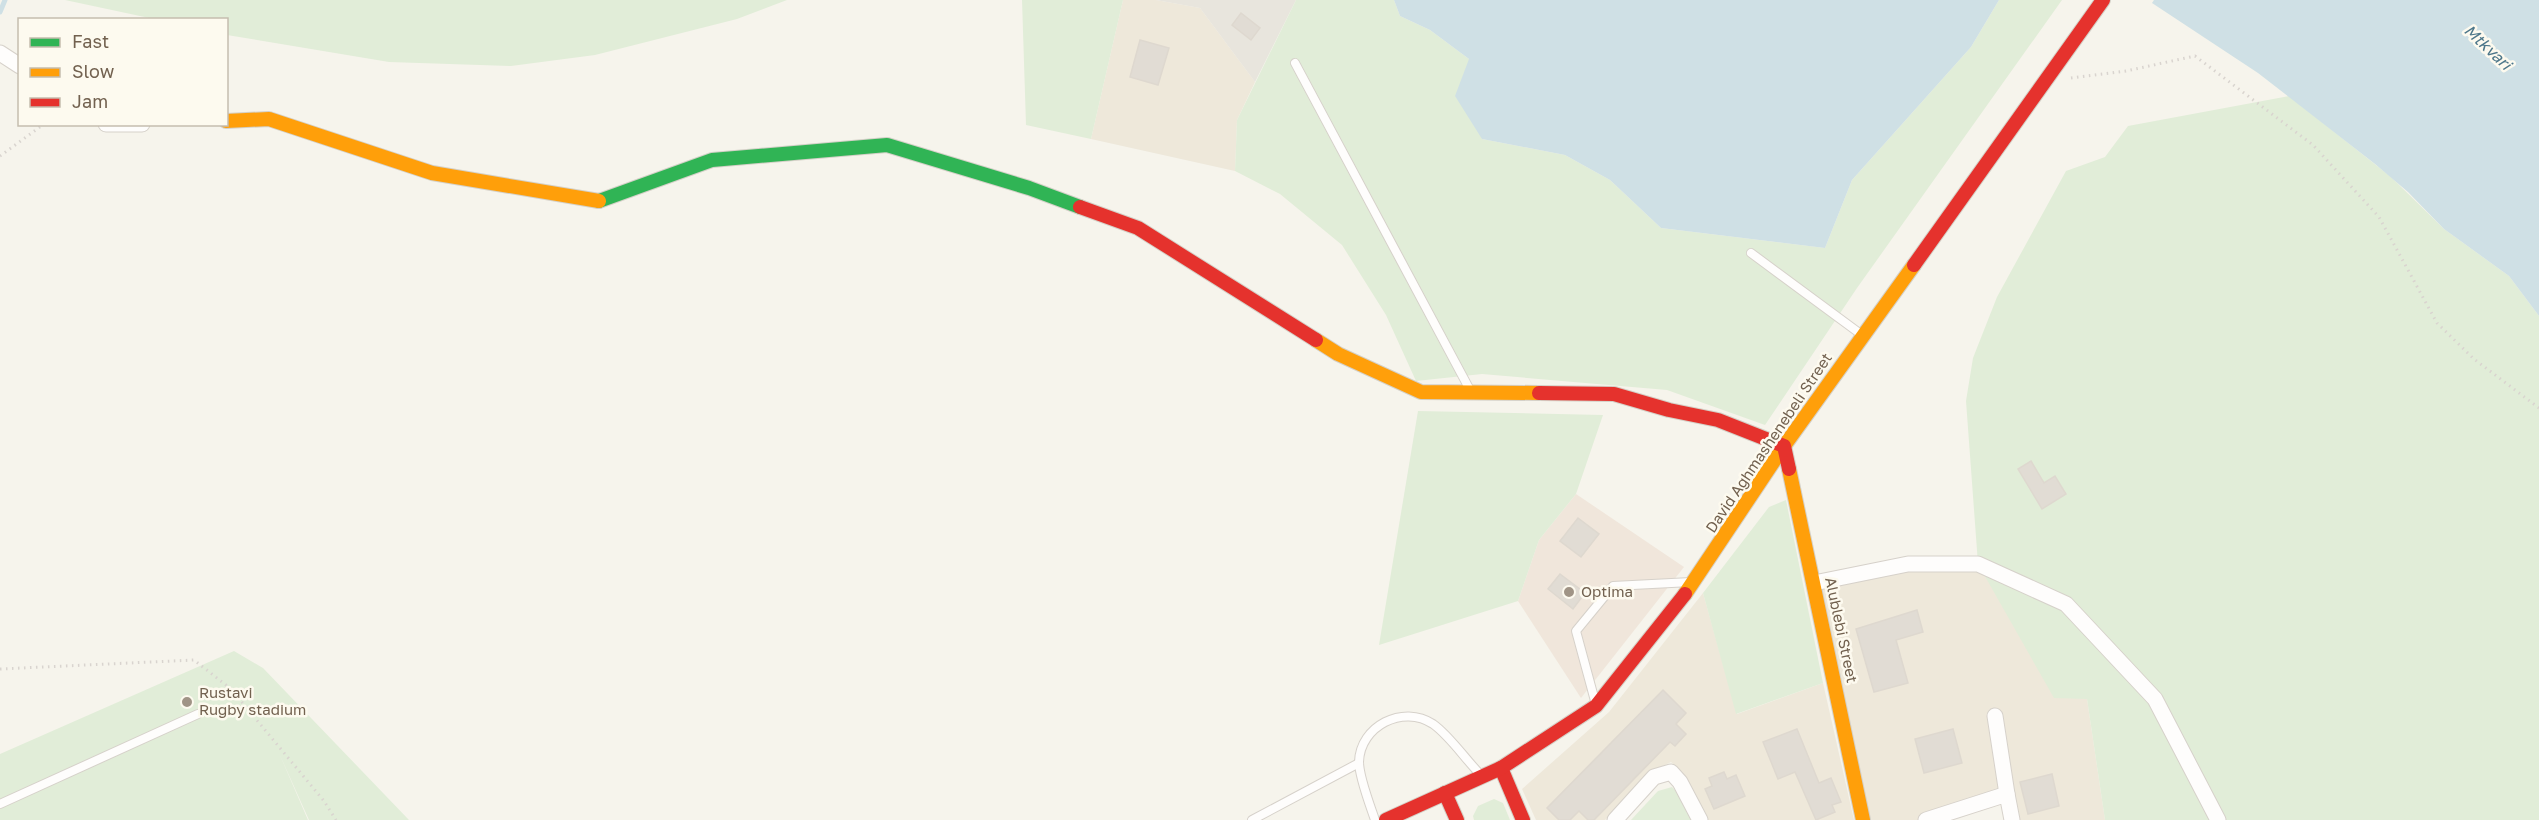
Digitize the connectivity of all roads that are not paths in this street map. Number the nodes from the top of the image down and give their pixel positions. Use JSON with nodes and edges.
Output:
{"nodes":[{"id":1,"x":2103,"y":0,"type":"edge"},
{"id":2,"x":0,"y":53,"type":"edge"},
{"id":3,"x":1295,"y":63,"type":"dead end"},
{"id":4,"x":18,"y":65,"type":"edge"},
{"id":5,"x":228,"y":121,"type":"edge"},
{"id":6,"x":1751,"y":254,"type":"dead end"},
{"id":7,"x":1863,"y":336,"type":"junction"},
{"id":8,"x":1472,"y":394,"type":"junction"},
{"id":9,"x":1784,"y":446,"type":"junction"},
{"id":10,"x":1696,"y":582,"type":"junction"},
{"id":11,"x":1814,"y":583,"type":"junction"},
{"id":12,"x":1596,"y":706,"type":"junction"},
{"id":13,"x":198,"y":714,"type":"dead end"},
{"id":14,"x":1995,"y":716,"type":"dead end"},
{"id":15,"x":1359,"y":763,"type":"junction"},
{"id":16,"x":1501,"y":768,"type":"junction"},
{"id":17,"x":1482,"y":777,"type":"junction"},
{"id":18,"x":1445,"y":793,"type":"junction"},
{"id":19,"x":2007,"y":794,"type":"junction"},
{"id":20,"x":0,"y":804,"type":"edge"},
{"id":21,"x":1252,"y":820,"type":"edge"},
{"id":22,"x":1375,"y":820,"type":"edge"},
{"id":23,"x":1386,"y":820,"type":"edge"},
{"id":24,"x":1457,"y":820,"type":"edge"},
{"id":25,"x":1523,"y":820,"type":"edge"},
{"id":26,"x":1615,"y":820,"type":"edge"},
{"id":27,"x":1700,"y":820,"type":"edge"},
{"id":28,"x":1863,"y":820,"type":"edge"},
{"id":29,"x":1926,"y":820,"type":"edge"},
{"id":30,"x":2012,"y":820,"type":"edge"},
{"id":31,"x":2218,"y":820,"type":"edge"}],
"edges":[{"from":1,"to":7,"type":"street","name":"David Aghmashenebeli Street"},
{"from":2,"to":4,"type":"street"},
{"from":3,"to":8,"type":"lane"},
{"from":5,"to":8,"type":"street"},
{"from":6,"to":7,"type":"lane"},
{"from":7,"to":9,"type":"street","name":"David Aghmashenebeli Street"},
{"from":8,"to":9,"type":"street"},
{"from":9,"to":10,"type":"street","name":"David Aghmashenebeli Street"},
{"from":9,"to":11,"type":"street","name":"Alublebi Street"},
{"from":10,"to":12,"type":"street","name":"David Aghmashenebeli Street"},
{"from":10,"to":12,"type":"lane"},
{"from":11,"to":28,"type":"street","name":"Alublebi Street"},
{"from":11,"to":31,"type":"street"},
{"from":12,"to":16,"type":"street","name":"David Aghmashenebeli Street"},
{"from":13,"to":20,"type":"lane"},
{"from":14,"to":19,"type":"street"},
{"from":15,"to":17,"type":"lane"},
{"from":15,"to":21,"type":"lane"},
{"from":15,"to":22,"type":"lane"},
{"from":16,"to":17,"type":"street","name":"David Aghmashenebeli Street"},
{"from":16,"to":25,"type":"street"},
{"from":17,"to":18,"type":"street","name":"David Aghmashenebeli Street"},
{"from":18,"to":23,"type":"street","name":"David Aghmashenebeli Street"},
{"from":18,"to":24,"type":"street"},
{"from":19,"to":29,"type":"street"},
{"from":19,"to":30,"type":"street"},
{"from":26,"to":27,"type":"street"}]}
